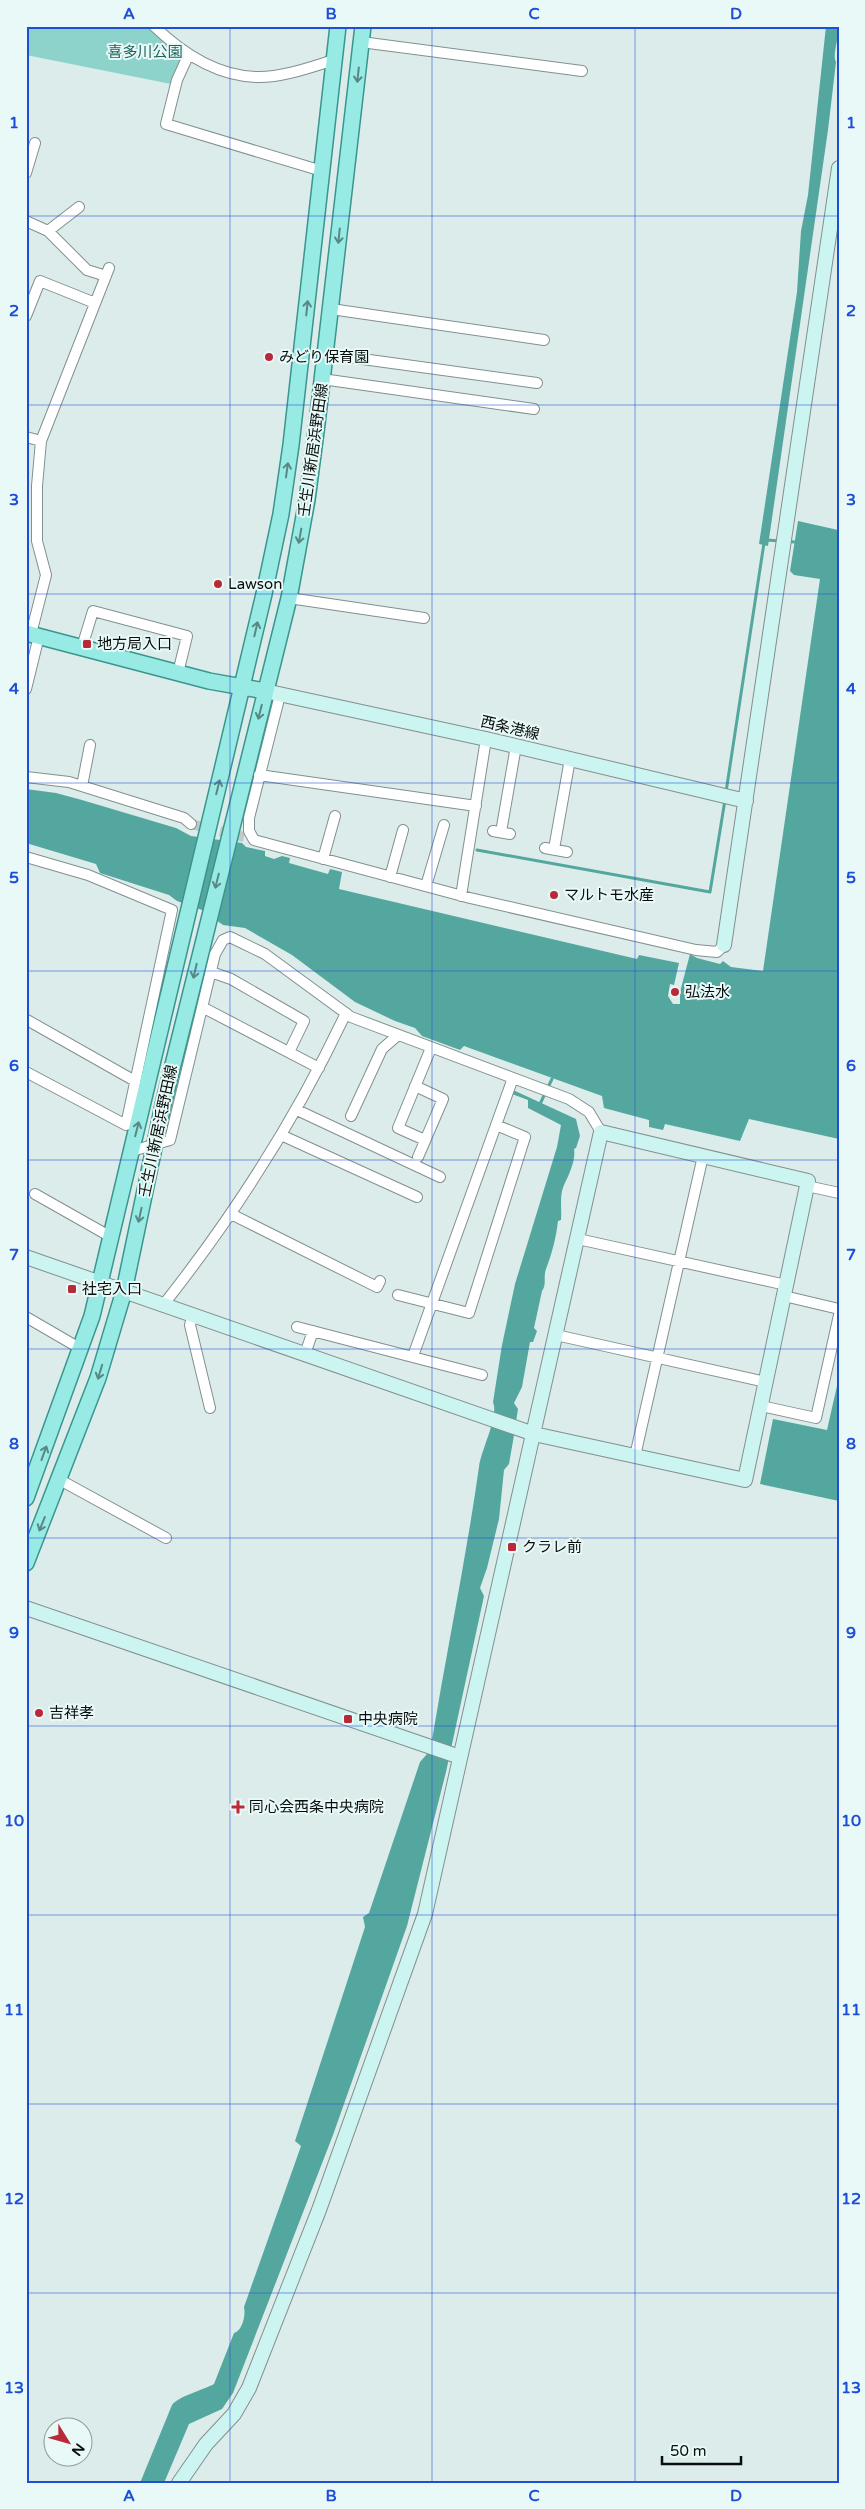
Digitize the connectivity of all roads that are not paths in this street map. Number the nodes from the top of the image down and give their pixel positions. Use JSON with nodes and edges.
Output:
{"nodes":[{"id":1,"x":154,"y":26,"type":"edge"},
{"id":2,"x":338,"y":26,"type":"edge"},
{"id":3,"x":363,"y":26,"type":"edge"},
{"id":4,"x":361,"y":42,"type":"junction"},
{"id":5,"x":188,"y":56,"type":"junction"},
{"id":6,"x":334,"y":60,"type":"junction"},
{"id":7,"x":582,"y":71,"type":"dead end"},
{"id":8,"x":35,"y":143,"type":"dead end"},
{"id":9,"x":839,"y":168,"type":"edge"},
{"id":10,"x":322,"y":171,"type":"junction"},
{"id":11,"x":26,"y":173,"type":"edge"},
{"id":12,"x":78,"y":207,"type":"dead end"},
{"id":13,"x":26,"y":221,"type":"edge"},
{"id":14,"x":48,"y":231,"type":"junction"},
{"id":15,"x":95,"y":303,"type":"junction"},
{"id":16,"x":331,"y":309,"type":"junction"},
{"id":17,"x":26,"y":316,"type":"edge"},
{"id":18,"x":544,"y":340,"type":"dead end"},
{"id":19,"x":326,"y":354,"type":"junction"},
{"id":20,"x":322,"y":380,"type":"junction"},
{"id":21,"x":537,"y":383,"type":"dead end"},
{"id":22,"x":534,"y":408,"type":"dead end"},
{"id":23,"x":26,"y":437,"type":"edge"},
{"id":24,"x":42,"y":441,"type":"junction"},
{"id":25,"x":288,"y":598,"type":"junction"},
{"id":26,"x":424,"y":618,"type":"dead end"},
{"id":27,"x":32,"y":634,"type":"edge"},
{"id":28,"x":82,"y":648,"type":"junction"},
{"id":29,"x":178,"y":673,"type":"junction"},
{"id":30,"x":243,"y":686,"type":"junction"},
{"id":31,"x":26,"y":689,"type":"edge"},
{"id":32,"x":273,"y":693,"type":"junction"},
{"id":33,"x":486,"y":739,"type":"junction"},
{"id":34,"x":90,"y":745,"type":"dead end"},
{"id":35,"x":516,"y":746,"type":"junction"},
{"id":36,"x":570,"y":759,"type":"junction"},
{"id":37,"x":259,"y":775,"type":"junction"},
{"id":38,"x":26,"y":777,"type":"edge"},
{"id":39,"x":82,"y":786,"type":"junction"},
{"id":40,"x":746,"y":800,"type":"junction"},
{"id":41,"x":476,"y":806,"type":"junction"},
{"id":42,"x":335,"y":816,"type":"dead end"},
{"id":43,"x":191,"y":824,"type":"tunnel mouth"},
{"id":44,"x":444,"y":825,"type":"dead end"},
{"id":45,"x":402,"y":830,"type":"dead end"},
{"id":46,"x":501,"y":832,"type":"dead end"},
{"id":47,"x":244,"y":837,"type":"tunnel mouth"},
{"id":48,"x":254,"y":840,"type":"junction"},
{"id":49,"x":567,"y":852,"type":"dead end"},
{"id":50,"x":26,"y":857,"type":"edge"},
{"id":51,"x":323,"y":859,"type":"junction"},
{"id":52,"x":390,"y":877,"type":"junction"},
{"id":53,"x":426,"y":886,"type":"junction"},
{"id":54,"x":461,"y":896,"type":"junction"},
{"id":55,"x":724,"y":945,"type":"joint"},
{"id":56,"x":211,"y":972,"type":"junction"},
{"id":57,"x":202,"y":1007,"type":"junction"},
{"id":58,"x":346,"y":1013,"type":"junction"},
{"id":59,"x":27,"y":1020,"type":"edge"},
{"id":60,"x":398,"y":1036,"type":"junction"},
{"id":61,"x":430,"y":1048,"type":"junction"},
{"id":62,"x":289,"y":1052,"type":"junction"},
{"id":63,"x":319,"y":1068,"type":"junction"},
{"id":64,"x":26,"y":1072,"type":"edge"},
{"id":65,"x":513,"y":1078,"type":"junction"},
{"id":66,"x":135,"y":1081,"type":"junction"},
{"id":67,"x":415,"y":1086,"type":"junction"},
{"id":68,"x":138,"y":1099,"type":"junction"},
{"id":69,"x":164,"y":1105,"type":"junction"},
{"id":70,"x":297,"y":1110,"type":"junction"},
{"id":71,"x":351,"y":1116,"type":"dead end"},
{"id":72,"x":496,"y":1125,"type":"junction"},
{"id":73,"x":601,"y":1132,"type":"junction"},
{"id":74,"x":281,"y":1135,"type":"junction"},
{"id":75,"x":425,"y":1140,"type":"junction"},
{"id":76,"x":155,"y":1143,"type":"junction"},
{"id":77,"x":132,"y":1151,"type":"junction"},
{"id":78,"x":703,"y":1156,"type":"junction"},
{"id":79,"x":418,"y":1157,"type":"dead end"},
{"id":80,"x":440,"y":1177,"type":"dead end"},
{"id":81,"x":807,"y":1186,"type":"junction"},
{"id":82,"x":839,"y":1193,"type":"edge"},
{"id":83,"x":35,"y":1194,"type":"dead end"},
{"id":84,"x":417,"y":1197,"type":"dead end"},
{"id":85,"x":231,"y":1214,"type":"junction"},
{"id":86,"x":111,"y":1237,"type":"junction"},
{"id":87,"x":578,"y":1239,"type":"junction"},
{"id":88,"x":26,"y":1257,"type":"edge"},
{"id":89,"x":679,"y":1262,"type":"junction"},
{"id":90,"x":380,"y":1281,"type":"dead end"},
{"id":91,"x":100,"y":1283,"type":"junction"},
{"id":92,"x":124,"y":1291,"type":"junction"},
{"id":93,"x":785,"y":1291,"type":"junction"},
{"id":94,"x":398,"y":1295,"type":"dead end"},
{"id":95,"x":164,"y":1304,"type":"junction"},
{"id":96,"x":433,"y":1305,"type":"junction"},
{"id":97,"x":839,"y":1309,"type":"edge"},
{"id":98,"x":193,"y":1314,"type":"junction"},
{"id":99,"x":839,"y":1315,"type":"edge"},
{"id":100,"x":26,"y":1317,"type":"edge"},
{"id":101,"x":297,"y":1327,"type":"dead end"},
{"id":102,"x":313,"y":1331,"type":"junction"},
{"id":103,"x":556,"y":1335,"type":"junction"},
{"id":104,"x":81,"y":1349,"type":"junction"},
{"id":105,"x":305,"y":1354,"type":"junction"},
{"id":106,"x":413,"y":1356,"type":"junction"},
{"id":107,"x":658,"y":1357,"type":"junction"},
{"id":108,"x":482,"y":1375,"type":"dead end"},
{"id":109,"x":766,"y":1382,"type":"junction"},
{"id":110,"x":761,"y":1406,"type":"junction"},
{"id":111,"x":210,"y":1408,"type":"dead end"},
{"id":112,"x":529,"y":1432,"type":"junction"},
{"id":113,"x":635,"y":1456,"type":"junction"},
{"id":114,"x":60,"y":1480,"type":"junction"},
{"id":115,"x":26,"y":1498,"type":"edge"},
{"id":116,"x":166,"y":1538,"type":"dead end"},
{"id":117,"x":26,"y":1563,"type":"edge"},
{"id":118,"x":26,"y":1608,"type":"edge"},
{"id":119,"x":456,"y":1757,"type":"junction"},
{"id":120,"x":179,"y":2483,"type":"edge"}],
"edges":[{"from":1,"to":5,"type":"street"},
{"from":2,"to":6,"type":"main road","name":"壬生川新居浜野田線"},
{"from":3,"to":4,"type":"main road","name":"壬生川新居浜野田線"},
{"from":4,"to":7,"type":"street"},
{"from":4,"to":16,"type":"main road","name":"壬生川新居浜野田線","one_way":true},
{"from":5,"to":6,"type":"street"},
{"from":5,"to":10,"type":"street"},
{"from":6,"to":10,"type":"main road","name":"壬生川新居浜野田線"},
{"from":8,"to":11,"type":"street"},
{"from":9,"to":40,"type":"street"},
{"from":30,"to":10,"type":"main road","name":"壬生川新居浜野田線","one_way":true},
{"from":12,"to":14,"type":"street"},
{"from":13,"to":14,"type":"street"},
{"from":14,"to":15,"type":"street"},
{"from":15,"to":17,"type":"street"},
{"from":15,"to":24,"type":"street"},
{"from":16,"to":18,"type":"street"},
{"from":16,"to":19,"type":"main road","name":"壬生川新居浜野田線"},
{"from":19,"to":20,"type":"main road","name":"壬生川新居浜野田線"},
{"from":19,"to":21,"type":"street"},
{"from":20,"to":22,"type":"street"},
{"from":20,"to":25,"type":"main road","name":"壬生川新居浜野田線","one_way":true},
{"from":23,"to":24,"type":"street"},
{"from":24,"to":27,"type":"street"},
{"from":25,"to":26,"type":"street"},
{"from":25,"to":32,"type":"main road","name":"壬生川新居浜野田線"},
{"from":27,"to":28,"type":"main road"},
{"from":27,"to":31,"type":"street"},
{"from":28,"to":29,"type":"main road"},
{"from":28,"to":29,"type":"street"},
{"from":29,"to":30,"type":"main road"},
{"from":30,"to":32,"type":"main road"},
{"from":68,"to":30,"type":"main road","name":"壬生川新居浜野田線","one_way":true},
{"from":32,"to":33,"type":"street","name":"西条港線"},
{"from":32,"to":37,"type":"street"},
{"from":32,"to":69,"type":"main road","name":"壬生川新居浜野田線","one_way":true},
{"from":33,"to":35,"type":"street","name":"西条港線"},
{"from":33,"to":41,"type":"street"},
{"from":34,"to":39,"type":"street"},
{"from":35,"to":36,"type":"street","name":"西条港線"},
{"from":35,"to":46,"type":"street"},
{"from":36,"to":40,"type":"street","name":"西条港線"},
{"from":36,"to":49,"type":"street"},
{"from":37,"to":41,"type":"street"},
{"from":37,"to":48,"type":"street"},
{"from":38,"to":39,"type":"street"},
{"from":39,"to":43,"type":"street"},
{"from":40,"to":55,"type":"street"},
{"from":41,"to":54,"type":"street"},
{"from":42,"to":51,"type":"street"},
{"from":44,"to":53,"type":"street"},
{"from":45,"to":52,"type":"street"},
{"from":47,"to":48,"type":"street"},
{"from":48,"to":51,"type":"street"},
{"from":50,"to":66,"type":"street"},
{"from":51,"to":52,"type":"street"},
{"from":52,"to":53,"type":"street"},
{"from":53,"to":54,"type":"street"},
{"from":54,"to":55,"type":"street"},
{"from":56,"to":57,"type":"street"},
{"from":56,"to":58,"type":"street"},
{"from":56,"to":62,"type":"street"},
{"from":57,"to":62,"type":"street"},
{"from":57,"to":76,"type":"street"},
{"from":58,"to":60,"type":"street"},
{"from":58,"to":63,"type":"street"},
{"from":59,"to":66,"type":"street"},
{"from":60,"to":61,"type":"street"},
{"from":60,"to":71,"type":"street"},
{"from":61,"to":65,"type":"street"},
{"from":61,"to":67,"type":"street"},
{"from":62,"to":63,"type":"street"},
{"from":63,"to":70,"type":"street"},
{"from":64,"to":68,"type":"street"},
{"from":65,"to":72,"type":"street"},
{"from":65,"to":73,"type":"street"},
{"from":66,"to":68,"type":"street"},
{"from":67,"to":75,"type":"street"},
{"from":67,"to":75,"type":"street"},
{"from":68,"to":69,"type":"street"},
{"from":77,"to":68,"type":"main road","name":"壬生川新居浜野田線","one_way":true},
{"from":69,"to":76,"type":"main road","name":"壬生川新居浜野田線"},
{"from":70,"to":74,"type":"street"},
{"from":70,"to":80,"type":"street"},
{"from":72,"to":96,"type":"street"},
{"from":72,"to":96,"type":"street"},
{"from":73,"to":78,"type":"street"},
{"from":73,"to":87,"type":"street"},
{"from":74,"to":84,"type":"street"},
{"from":74,"to":85,"type":"street"},
{"from":75,"to":79,"type":"street"},
{"from":76,"to":77,"type":"street"},
{"from":76,"to":92,"type":"main road","name":"壬生川新居浜野田線","one_way":true},
{"from":77,"to":86,"type":"main road","name":"壬生川新居浜野田線"},
{"from":78,"to":81,"type":"street"},
{"from":78,"to":89,"type":"street"},
{"from":81,"to":82,"type":"street"},
{"from":81,"to":93,"type":"street"},
{"from":83,"to":86,"type":"street"},
{"from":85,"to":90,"type":"street"},
{"from":85,"to":95,"type":"street"},
{"from":86,"to":91,"type":"main road","name":"壬生川新居浜野田線"},
{"from":87,"to":89,"type":"street"},
{"from":87,"to":103,"type":"street"},
{"from":88,"to":91,"type":"street"},
{"from":89,"to":93,"type":"street"},
{"from":89,"to":107,"type":"street"},
{"from":91,"to":92,"type":"street"},
{"from":91,"to":104,"type":"main road","name":"壬生川新居浜野田線"},
{"from":92,"to":95,"type":"street"},
{"from":92,"to":114,"type":"main road","name":"壬生川新居浜野田線","one_way":true},
{"from":93,"to":97,"type":"street"},
{"from":93,"to":109,"type":"street"},
{"from":94,"to":96,"type":"street"},
{"from":95,"to":98,"type":"street"},
{"from":96,"to":106,"type":"street"},
{"from":98,"to":105,"type":"street"},
{"from":98,"to":111,"type":"street"},
{"from":99,"to":110,"type":"street"},
{"from":100,"to":104,"type":"street"},
{"from":101,"to":102,"type":"street"},
{"from":102,"to":105,"type":"street"},
{"from":102,"to":106,"type":"street"},
{"from":103,"to":107,"type":"street"},
{"from":103,"to":112,"type":"street"},
{"from":115,"to":104,"type":"main road","name":"壬生川新居浜野田線","one_way":true},
{"from":105,"to":112,"type":"street"},
{"from":106,"to":108,"type":"street"},
{"from":107,"to":109,"type":"street"},
{"from":107,"to":113,"type":"street"},
{"from":109,"to":110,"type":"street"},
{"from":110,"to":113,"type":"street"},
{"from":112,"to":113,"type":"street"},
{"from":112,"to":119,"type":"street"},
{"from":114,"to":116,"type":"street"},
{"from":114,"to":117,"type":"main road","name":"壬生川新居浜野田線","one_way":true},
{"from":118,"to":119,"type":"street"},
{"from":119,"to":120,"type":"street"}]}
